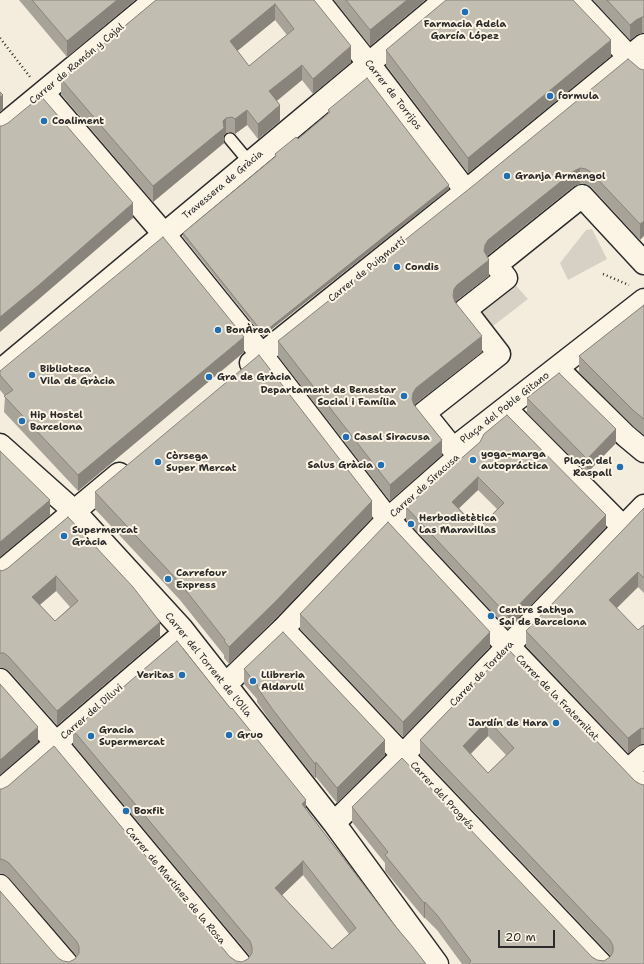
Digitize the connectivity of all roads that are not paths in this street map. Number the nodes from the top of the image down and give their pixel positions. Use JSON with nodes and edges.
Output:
{"nodes":[{"id":1,"x":155,"y":0,"type":"edge"},
{"id":2,"x":318,"y":0,"type":"edge"},
{"id":3,"x":445,"y":0,"type":"edge"},
{"id":4,"x":576,"y":0,"type":"edge"},
{"id":5,"x":637,"y":51,"type":"edge"},
{"id":6,"x":369,"y":64,"type":"junction"},
{"id":7,"x":644,"y":73,"type":"edge"},
{"id":8,"x":43,"y":93,"type":"junction"},
{"id":9,"x":0,"y":128,"type":"edge"},
{"id":10,"x":230,"y":139,"type":"dead end"},
{"id":11,"x":250,"y":162,"type":"junction"},
{"id":12,"x":466,"y":191,"type":"junction"},
{"id":13,"x":162,"y":231,"type":"junction"},
{"id":14,"x":644,"y":263,"type":"edge"},
{"id":15,"x":644,"y":300,"type":"edge"},
{"id":16,"x":644,"y":309,"type":"edge"},
{"id":17,"x":261,"y":354,"type":"junction"},
{"id":18,"x":0,"y":371,"type":"edge"},
{"id":19,"x":562,"y":373,"type":"junction"},
{"id":20,"x":237,"y":375,"type":"edge"},
{"id":21,"x":511,"y":414,"type":"junction"},
{"id":22,"x":0,"y":445,"type":"edge"},
{"id":23,"x":644,"y":452,"type":"edge"},
{"id":24,"x":134,"y":461,"type":"edge"},
{"id":25,"x":644,"y":506,"type":"edge"},
{"id":26,"x":74,"y":511,"type":"junction"},
{"id":27,"x":388,"y":519,"type":"junction"},
{"id":28,"x":623,"y":527,"type":"junction"},
{"id":29,"x":0,"y":573,"type":"edge"},
{"id":30,"x":282,"y":629,"type":"junction"},
{"id":31,"x":184,"y":633,"type":"junction"},
{"id":32,"x":508,"y":647,"type":"junction"},
{"id":33,"x":0,"y":680,"type":"edge"},
{"id":34,"x":225,"y":685,"type":"junction"},
{"id":35,"x":56,"y":742,"type":"junction"},
{"id":36,"x":403,"y":755,"type":"junction"},
{"id":37,"x":644,"y":756,"type":"edge"},
{"id":38,"x":627,"y":771,"type":"junction"},
{"id":39,"x":644,"y":788,"type":"edge"},
{"id":40,"x":0,"y":791,"type":"edge"},
{"id":41,"x":334,"y":824,"type":"junction"},
{"id":42,"x":0,"y":886,"type":"edge"},
{"id":43,"x":67,"y":964,"type":"edge"},
{"id":44,"x":240,"y":964,"type":"edge"},
{"id":45,"x":437,"y":964,"type":"edge"},
{"id":46,"x":601,"y":964,"type":"edge"}],
"edges":[{"from":1,"to":8,"type":"street","name":"Carrer de Ramón y Cajal"},
{"from":2,"to":6,"type":"street","name":"Carrer de Torrijos"},
{"from":3,"to":6,"type":"street","name":"Travessera de Gràcia"},
{"from":4,"to":5,"type":"street"},
{"from":5,"to":7,"type":"street"},
{"from":5,"to":12,"type":"street","name":"Carrer de Puigmartí"},
{"from":6,"to":11,"type":"street","name":"Travessera de Gràcia"},
{"from":6,"to":12,"type":"street","name":"Carrer de Torrijos"},
{"from":8,"to":9,"type":"street","name":"Carrer de Ramón y Cajal"},
{"from":8,"to":13,"type":"street","name":"Carrer de la Fraternitat"},
{"from":10,"to":11,"type":"lane"},
{"from":11,"to":13,"type":"street","name":"Travessera de Gràcia"},
{"from":12,"to":17,"type":"street","name":"Carrer de Puigmartí"},
{"from":13,"to":17,"type":"street","name":"Carrer de la Fraternitat"},
{"from":13,"to":18,"type":"street","name":"Travessera de Gràcia"},
{"from":14,"to":15,"type":"street","name":"Plaça del Poble Gitano"},
{"from":16,"to":19,"type":"street","name":"Carrer de Siracusa"},
{"from":17,"to":20,"type":"street","name":"Carrer de Puigmartí"},
{"from":17,"to":27,"type":"street","name":"Carrer de la Fraternitat"},
{"from":19,"to":21,"type":"street","name":"Carrer de Siracusa"},
{"from":19,"to":23,"type":"street"},
{"from":21,"to":27,"type":"street","name":"Carrer de Siracusa"},
{"from":21,"to":28,"type":"street"},
{"from":22,"to":26,"type":"street","name":"Carrer del Torrent de l'Olla"},
{"from":24,"to":26,"type":"street"},
{"from":25,"to":28,"type":"street","name":"Carrer de Tordera"},
{"from":26,"to":29,"type":"street"},
{"from":26,"to":31,"type":"street","name":"Carrer del Torrent de l'Olla"},
{"from":27,"to":30,"type":"street","name":"Carrer de Siracusa"},
{"from":27,"to":32,"type":"street","name":"Carrer de la Fraternitat"},
{"from":28,"to":32,"type":"street","name":"Carrer de Tordera"},
{"from":30,"to":34,"type":"street","name":"Carrer de Siracusa"},
{"from":30,"to":36,"type":"street","name":"Carrer del Progrés"},
{"from":31,"to":34,"type":"street","name":"Carrer del Torrent de l'Olla"},
{"from":31,"to":35,"type":"street","name":"Carrer del Diluvi"},
{"from":32,"to":36,"type":"street","name":"Carrer de Tordera"},
{"from":32,"to":38,"type":"street","name":"Carrer de la Fraternitat"},
{"from":33,"to":35,"type":"street","name":"Carrer de Martínez de la Rosa"},
{"from":34,"to":41,"type":"street","name":"Carrer del Torrent de l'Olla"},
{"from":35,"to":40,"type":"street","name":"Carrer del Diluvi"},
{"from":35,"to":44,"type":"street","name":"Carrer de Martínez de la Rosa"},
{"from":36,"to":41,"type":"street","name":"Carrer de Tordera"},
{"from":36,"to":46,"type":"street","name":"Carrer del Progrés"},
{"from":37,"to":38,"type":"street"},
{"from":38,"to":39,"type":"street","name":"Carrer de la Fraternitat"},
{"from":41,"to":45,"type":"street","name":"Carrer del Torrent de l'Olla"},
{"from":42,"to":43,"type":"street"}]}
